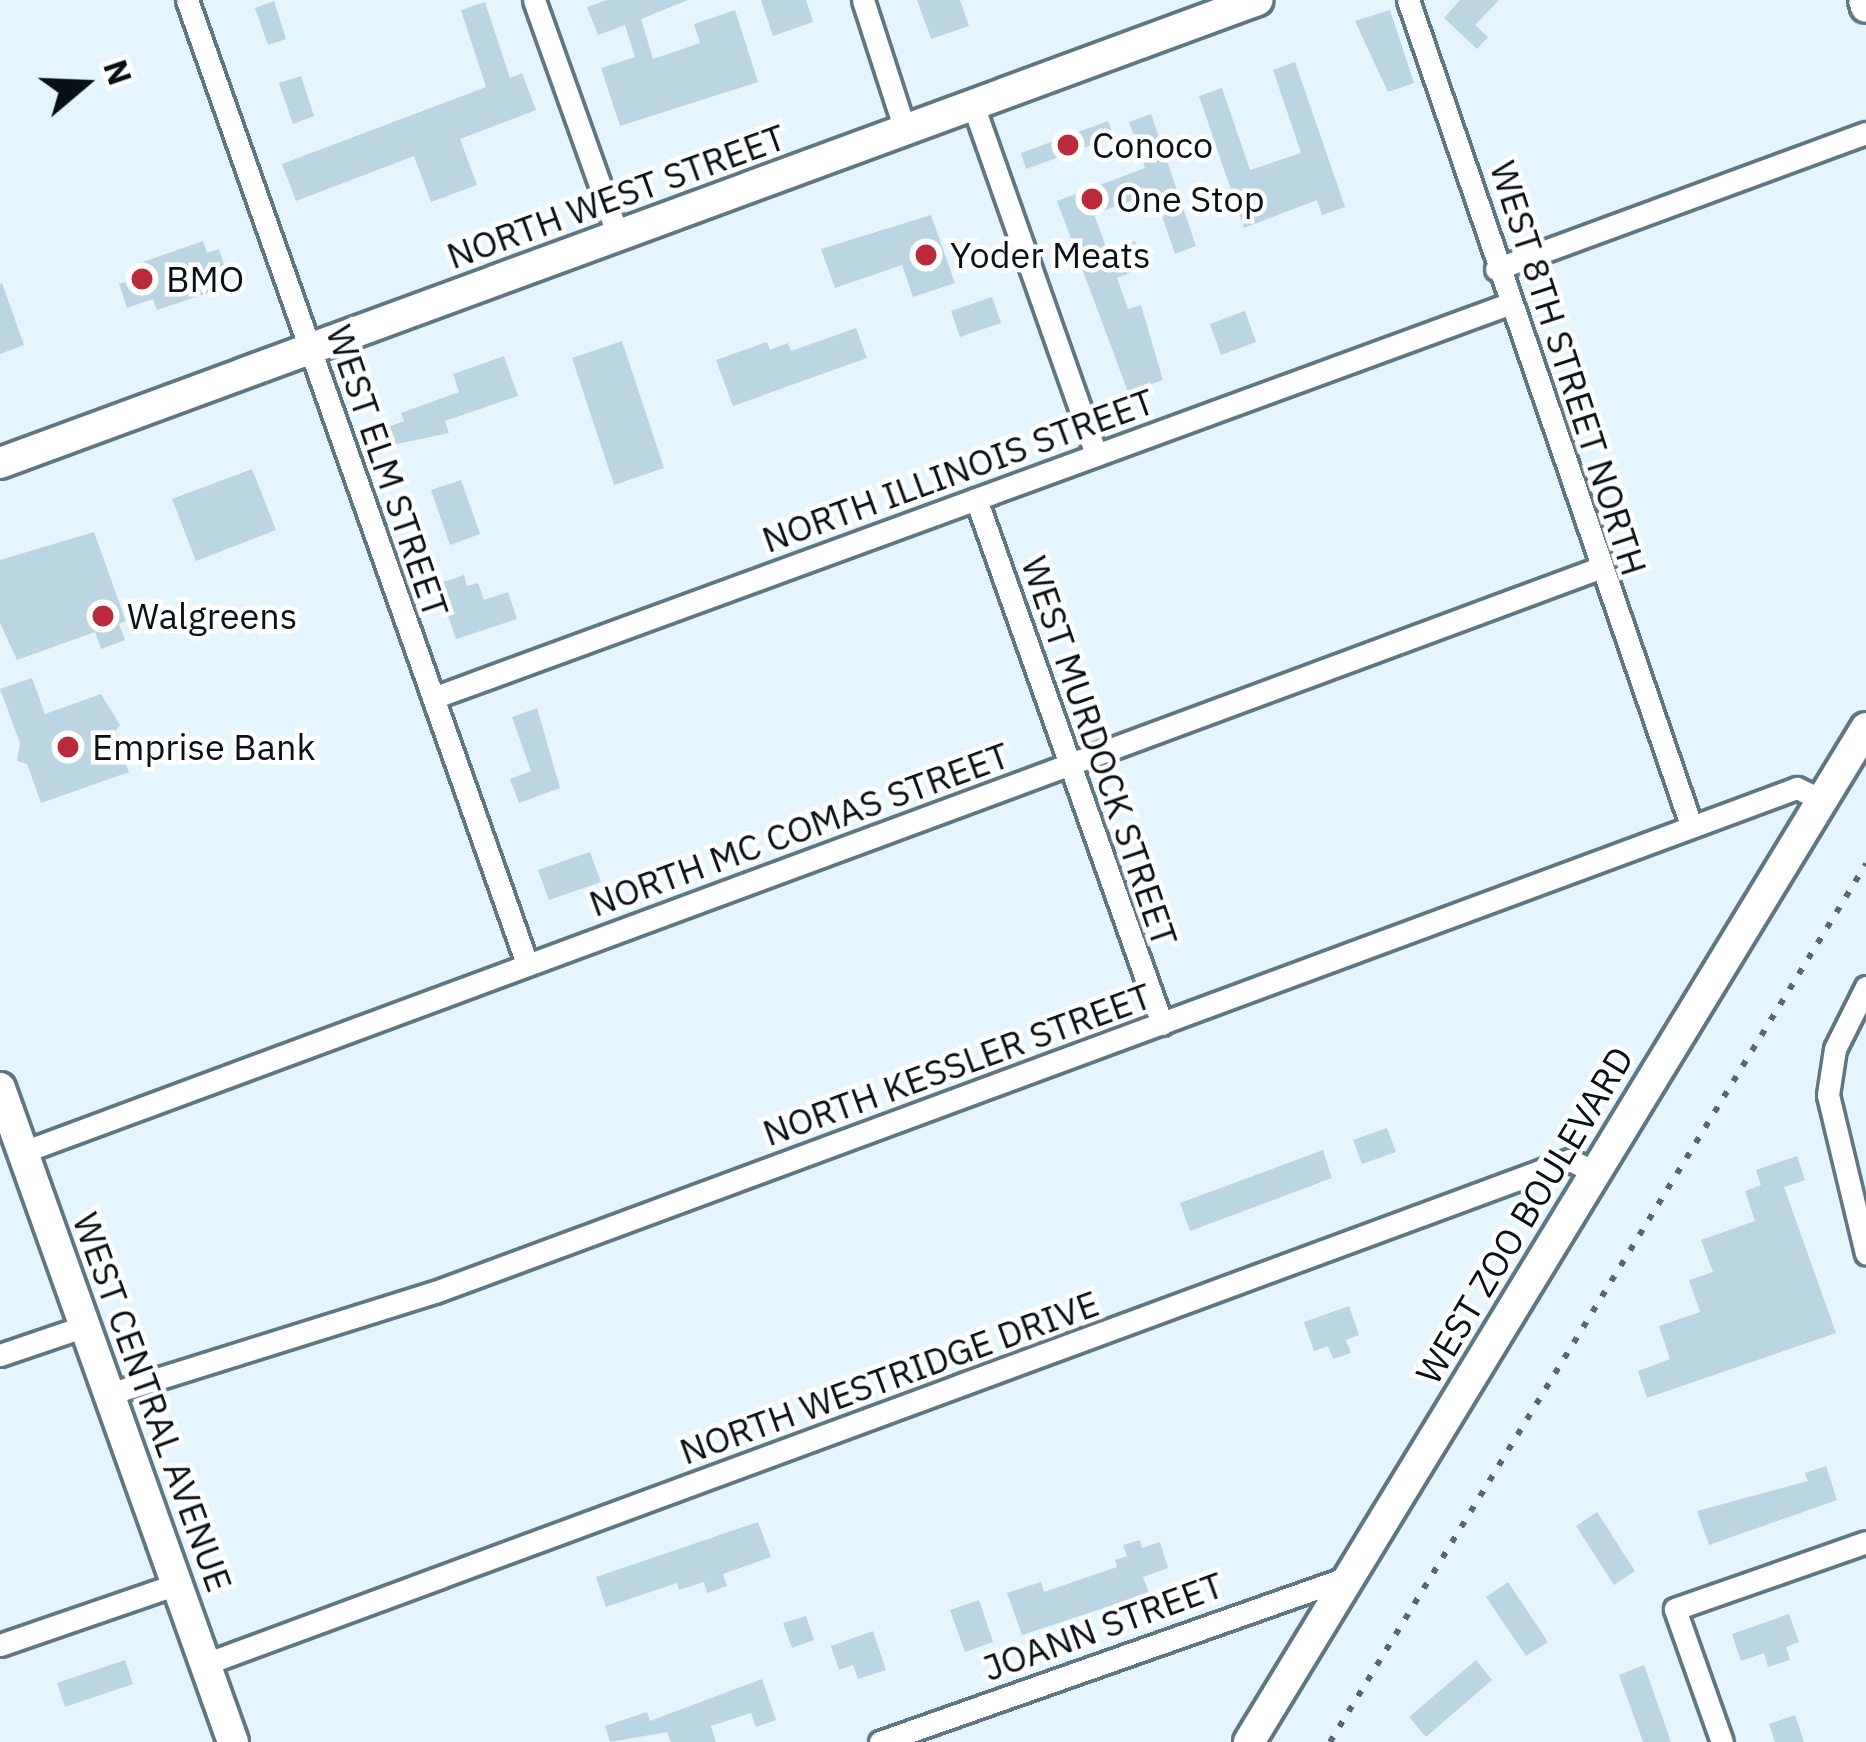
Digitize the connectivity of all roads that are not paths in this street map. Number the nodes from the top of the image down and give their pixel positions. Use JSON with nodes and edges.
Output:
{"nodes":[{"id":1,"x":187,"y":0,"type":"edge"},
{"id":2,"x":534,"y":0,"type":"edge"},
{"id":3,"x":863,"y":0,"type":"edge"},
{"id":4,"x":1258,"y":0,"type":"edge"},
{"id":5,"x":1408,"y":0,"type":"edge"},
{"id":6,"x":973,"y":105,"type":"junction"},
{"id":7,"x":905,"y":130,"type":"junction"},
{"id":8,"x":1866,"y":133,"type":"edge"},
{"id":9,"x":617,"y":236,"type":"junction"},
{"id":10,"x":1496,"y":269,"type":"junction"},
{"id":11,"x":1506,"y":305,"type":"junction"},
{"id":12,"x":310,"y":350,"type":"junction"},
{"id":13,"x":1096,"y":455,"type":"junction"},
{"id":14,"x":0,"y":463,"type":"edge"},
{"id":15,"x":976,"y":499,"type":"junction"},
{"id":16,"x":1599,"y":568,"type":"junction"},
{"id":17,"x":433,"y":698,"type":"junction"},
{"id":18,"x":1866,"y":728,"type":"edge"},
{"id":19,"x":1070,"y":764,"type":"junction"},
{"id":20,"x":1822,"y":800,"type":"junction"},
{"id":21,"x":1691,"y":826,"type":"junction"},
{"id":22,"x":527,"y":964,"type":"junction"},
{"id":23,"x":1866,"y":987,"type":"edge"},
{"id":24,"x":1162,"y":1024,"type":"junction"},
{"id":25,"x":0,"y":1088,"type":"edge"},
{"id":26,"x":22,"y":1152,"type":"junction"},
{"id":27,"x":1595,"y":1172,"type":"junction"},
{"id":28,"x":1866,"y":1253,"type":"edge"},
{"id":29,"x":85,"y":1326,"type":"junction"},
{"id":30,"x":0,"y":1355,"type":"edge"},
{"id":31,"x":109,"y":1394,"type":"junction"},
{"id":32,"x":1866,"y":1542,"type":"edge"},
{"id":33,"x":1349,"y":1577,"type":"junction"},
{"id":34,"x":177,"y":1584,"type":"junction"},
{"id":35,"x":0,"y":1646,"type":"edge"},
{"id":36,"x":205,"y":1664,"type":"junction"},
{"id":37,"x":233,"y":1742,"type":"edge"},
{"id":38,"x":880,"y":1742,"type":"edge"},
{"id":39,"x":1249,"y":1742,"type":"edge"},
{"id":40,"x":1722,"y":1742,"type":"edge"}],
"edges":[{"from":1,"to":12,"type":"street","name":"WEST ELM STREET"},
{"from":2,"to":9,"type":"street"},
{"from":3,"to":7,"type":"street"},
{"from":4,"to":6,"type":"main road","name":"NORTH WEST STREET"},
{"from":5,"to":10,"type":"street","name":"WEST 8TH STREET NORTH"},
{"from":6,"to":7,"type":"main road","name":"NORTH WEST STREET"},
{"from":6,"to":13,"type":"street"},
{"from":7,"to":9,"type":"main road","name":"NORTH WEST STREET"},
{"from":8,"to":10,"type":"street"},
{"from":9,"to":12,"type":"main road","name":"NORTH WEST STREET"},
{"from":10,"to":11,"type":"street","name":"WEST 8TH STREET NORTH"},
{"from":11,"to":13,"type":"street","name":"NORTH ILLINOIS STREET"},
{"from":11,"to":16,"type":"street","name":"WEST 8TH STREET NORTH"},
{"from":12,"to":14,"type":"main road","name":"NORTH WEST STREET"},
{"from":12,"to":17,"type":"street","name":"WEST ELM STREET"},
{"from":13,"to":15,"type":"street","name":"NORTH ILLINOIS STREET"},
{"from":15,"to":17,"type":"street","name":"NORTH ILLINOIS STREET"},
{"from":15,"to":19,"type":"street","name":"WEST MURDOCK STREET"},
{"from":16,"to":19,"type":"street","name":"NORTH MC COMAS STREET"},
{"from":16,"to":21,"type":"street","name":"WEST 8TH STREET NORTH"},
{"from":17,"to":22,"type":"street","name":"WEST ELM STREET"},
{"from":18,"to":20,"type":"main road","name":"WEST ZOO BOULEVARD"},
{"from":19,"to":22,"type":"street","name":"NORTH MC COMAS STREET"},
{"from":19,"to":24,"type":"street","name":"WEST MURDOCK STREET"},
{"from":20,"to":21,"type":"street","name":"NORTH KESSLER STREET"},
{"from":20,"to":27,"type":"main road","name":"WEST ZOO BOULEVARD"},
{"from":21,"to":24,"type":"street","name":"NORTH KESSLER STREET"},
{"from":22,"to":26,"type":"street","name":"NORTH MC COMAS STREET"},
{"from":23,"to":28,"type":"street"},
{"from":24,"to":31,"type":"street","name":"NORTH KESSLER STREET"},
{"from":25,"to":26,"type":"main road","name":"WEST CENTRAL AVENUE"},
{"from":26,"to":29,"type":"main road","name":"WEST CENTRAL AVENUE"},
{"from":27,"to":33,"type":"main road","name":"WEST ZOO BOULEVARD"},
{"from":27,"to":36,"type":"street","name":"NORTH WESTRIDGE DRIVE"},
{"from":29,"to":30,"type":"street"},
{"from":29,"to":31,"type":"main road","name":"WEST CENTRAL AVENUE"},
{"from":31,"to":34,"type":"main road","name":"WEST CENTRAL AVENUE"},
{"from":32,"to":40,"type":"street"},
{"from":33,"to":38,"type":"street","name":"JOANN STREET"},
{"from":33,"to":39,"type":"main road","name":"WEST ZOO BOULEVARD"},
{"from":34,"to":35,"type":"street"},
{"from":34,"to":36,"type":"main road","name":"WEST CENTRAL AVENUE"},
{"from":36,"to":37,"type":"main road","name":"WEST CENTRAL AVENUE"}]}
